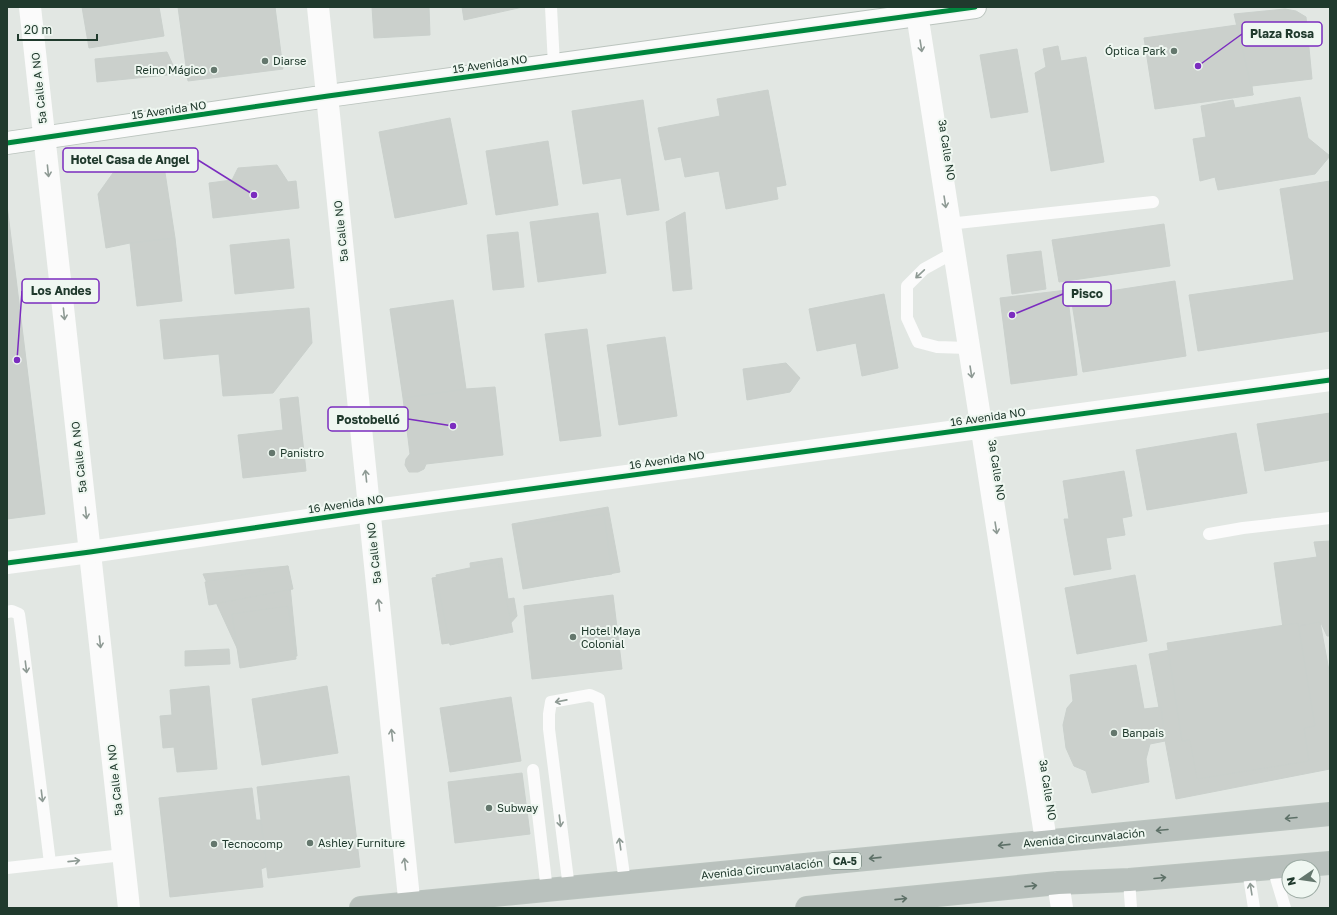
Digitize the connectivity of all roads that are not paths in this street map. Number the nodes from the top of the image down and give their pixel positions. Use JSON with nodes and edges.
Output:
{"nodes":[{"id":1,"x":30,"y":7,"type":"edge"},
{"id":2,"x":318,"y":7,"type":"edge"},
{"id":3,"x":552,"y":7,"type":"edge"},
{"id":4,"x":975,"y":7,"type":"edge"},
{"id":5,"x":916,"y":11,"type":"edge"},
{"id":6,"x":554,"y":65,"type":"junction"},
{"id":7,"x":328,"y":96,"type":"junction"},
{"id":8,"x":44,"y":138,"type":"junction"},
{"id":9,"x":7,"y":143,"type":"edge"},
{"id":10,"x":1153,"y":202,"type":"dead end"},
{"id":11,"x":948,"y":224,"type":"junction"},
{"id":12,"x":953,"y":253,"type":"junction"},
{"id":13,"x":968,"y":348,"type":"junction"},
{"id":14,"x":1330,"y":380,"type":"edge"},
{"id":15,"x":980,"y":428,"type":"junction"},
{"id":16,"x":369,"y":511,"type":"junction"},
{"id":17,"x":1330,"y":518,"type":"edge"},
{"id":18,"x":1209,"y":534,"type":"dead end"},
{"id":19,"x":90,"y":552,"type":"junction"},
{"id":20,"x":7,"y":563,"type":"edge"},
{"id":21,"x":7,"y":612,"type":"edge"},
{"id":22,"x":533,"y":770,"type":"dead end"},
{"id":23,"x":1330,"y":814,"type":"edge"},
{"id":24,"x":1046,"y":841,"type":"junction"},
{"id":25,"x":123,"y":855,"type":"junction"},
{"id":26,"x":50,"y":864,"type":"junction"},
{"id":27,"x":1330,"y":864,"type":"edge"},
{"id":28,"x":7,"y":868,"type":"edge"},
{"id":29,"x":1273,"y":868,"type":"junction"},
{"id":30,"x":1248,"y":870,"type":"junction"},
{"id":31,"x":1129,"y":880,"type":"junction"},
{"id":32,"x":625,"y":882,"type":"junction"},
{"id":33,"x":1058,"y":883,"type":"junction"},
{"id":34,"x":569,"y":888,"type":"junction"},
{"id":35,"x":547,"y":891,"type":"junction"},
{"id":36,"x":409,"y":905,"type":"edge"},
{"id":37,"x":129,"y":908,"type":"edge"},
{"id":38,"x":361,"y":908,"type":"edge"},
{"id":39,"x":807,"y":908,"type":"edge"},
{"id":40,"x":1062,"y":908,"type":"edge"},
{"id":41,"x":1132,"y":908,"type":"edge"},
{"id":42,"x":1254,"y":908,"type":"edge"},
{"id":43,"x":1285,"y":908,"type":"edge"}],
"edges":[{"from":1,"to":8,"type":"street","name":"5a Calle A NO"},
{"from":2,"to":7,"type":"street","name":"5a Calle NO"},
{"from":3,"to":6,"type":"lane"},
{"from":4,"to":5,"type":"street","name":"15 Avenida NO"},
{"from":5,"to":6,"type":"street","name":"15 Avenida NO"},
{"from":5,"to":11,"type":"street","name":"3a Calle NO","one_way":true},
{"from":6,"to":7,"type":"street","name":"15 Avenida NO"},
{"from":7,"to":8,"type":"street","name":"15 Avenida NO"},
{"from":16,"to":7,"type":"street","name":"5a Calle NO","one_way":true},
{"from":8,"to":9,"type":"street","name":"15 Avenida NO"},
{"from":8,"to":19,"type":"street","name":"5a Calle A NO","one_way":true},
{"from":10,"to":11,"type":"lane"},
{"from":11,"to":12,"type":"street","name":"3a Calle NO"},
{"from":12,"to":13,"type":"street","name":"3a Calle NO"},
{"from":12,"to":13,"type":"lane","one_way":true},
{"from":13,"to":15,"type":"street","name":"3a Calle NO","one_way":true},
{"from":14,"to":15,"type":"street","name":"16 Avenida NO"},
{"from":15,"to":16,"type":"street","name":"16 Avenida NO"},
{"from":15,"to":24,"type":"street","name":"3a Calle NO","one_way":true},
{"from":16,"to":19,"type":"street","name":"16 Avenida NO"},
{"from":36,"to":16,"type":"street","name":"5a Calle NO","one_way":true},
{"from":17,"to":18,"type":"lane"},
{"from":19,"to":20,"type":"street","name":"16 Avenida NO"},
{"from":19,"to":25,"type":"street","name":"5a Calle A NO","one_way":true},
{"from":21,"to":26,"type":"lane","one_way":true},
{"from":22,"to":35,"type":"lane"},
{"from":23,"to":24,"type":"highway","name":"Avenida Circunvalación","number":"CA-5","one_way":true},
{"from":24,"to":32,"type":"highway","name":"Avenida Circunvalación","number":"CA-5","one_way":true},
{"from":26,"to":25,"type":"lane","one_way":true},
{"from":25,"to":37,"type":"street","name":"5a Calle A NO"},
{"from":26,"to":28,"type":"lane"},
{"from":27,"to":29,"type":"highway"},
{"from":29,"to":30,"type":"highway"},
{"from":29,"to":43,"type":"lane"},
{"from":31,"to":30,"type":"highway","one_way":true},
{"from":42,"to":30,"type":"lane","one_way":true},
{"from":31,"to":33,"type":"highway"},
{"from":31,"to":41,"type":"lane"},
{"from":32,"to":34,"type":"highway","name":"Avenida Circunvalación","number":"CA-5"},
{"from":32,"to":34,"type":"lane","one_way":true},
{"from":39,"to":33,"type":"highway","one_way":true},
{"from":33,"to":40,"type":"street"},
{"from":34,"to":35,"type":"highway","name":"Avenida Circunvalación","number":"CA-5"},
{"from":35,"to":36,"type":"highway","name":"Avenida Circunvalación","number":"CA-5"},
{"from":36,"to":38,"type":"highway","name":"Avenida Circunvalación","number":"CA-5"}]}
